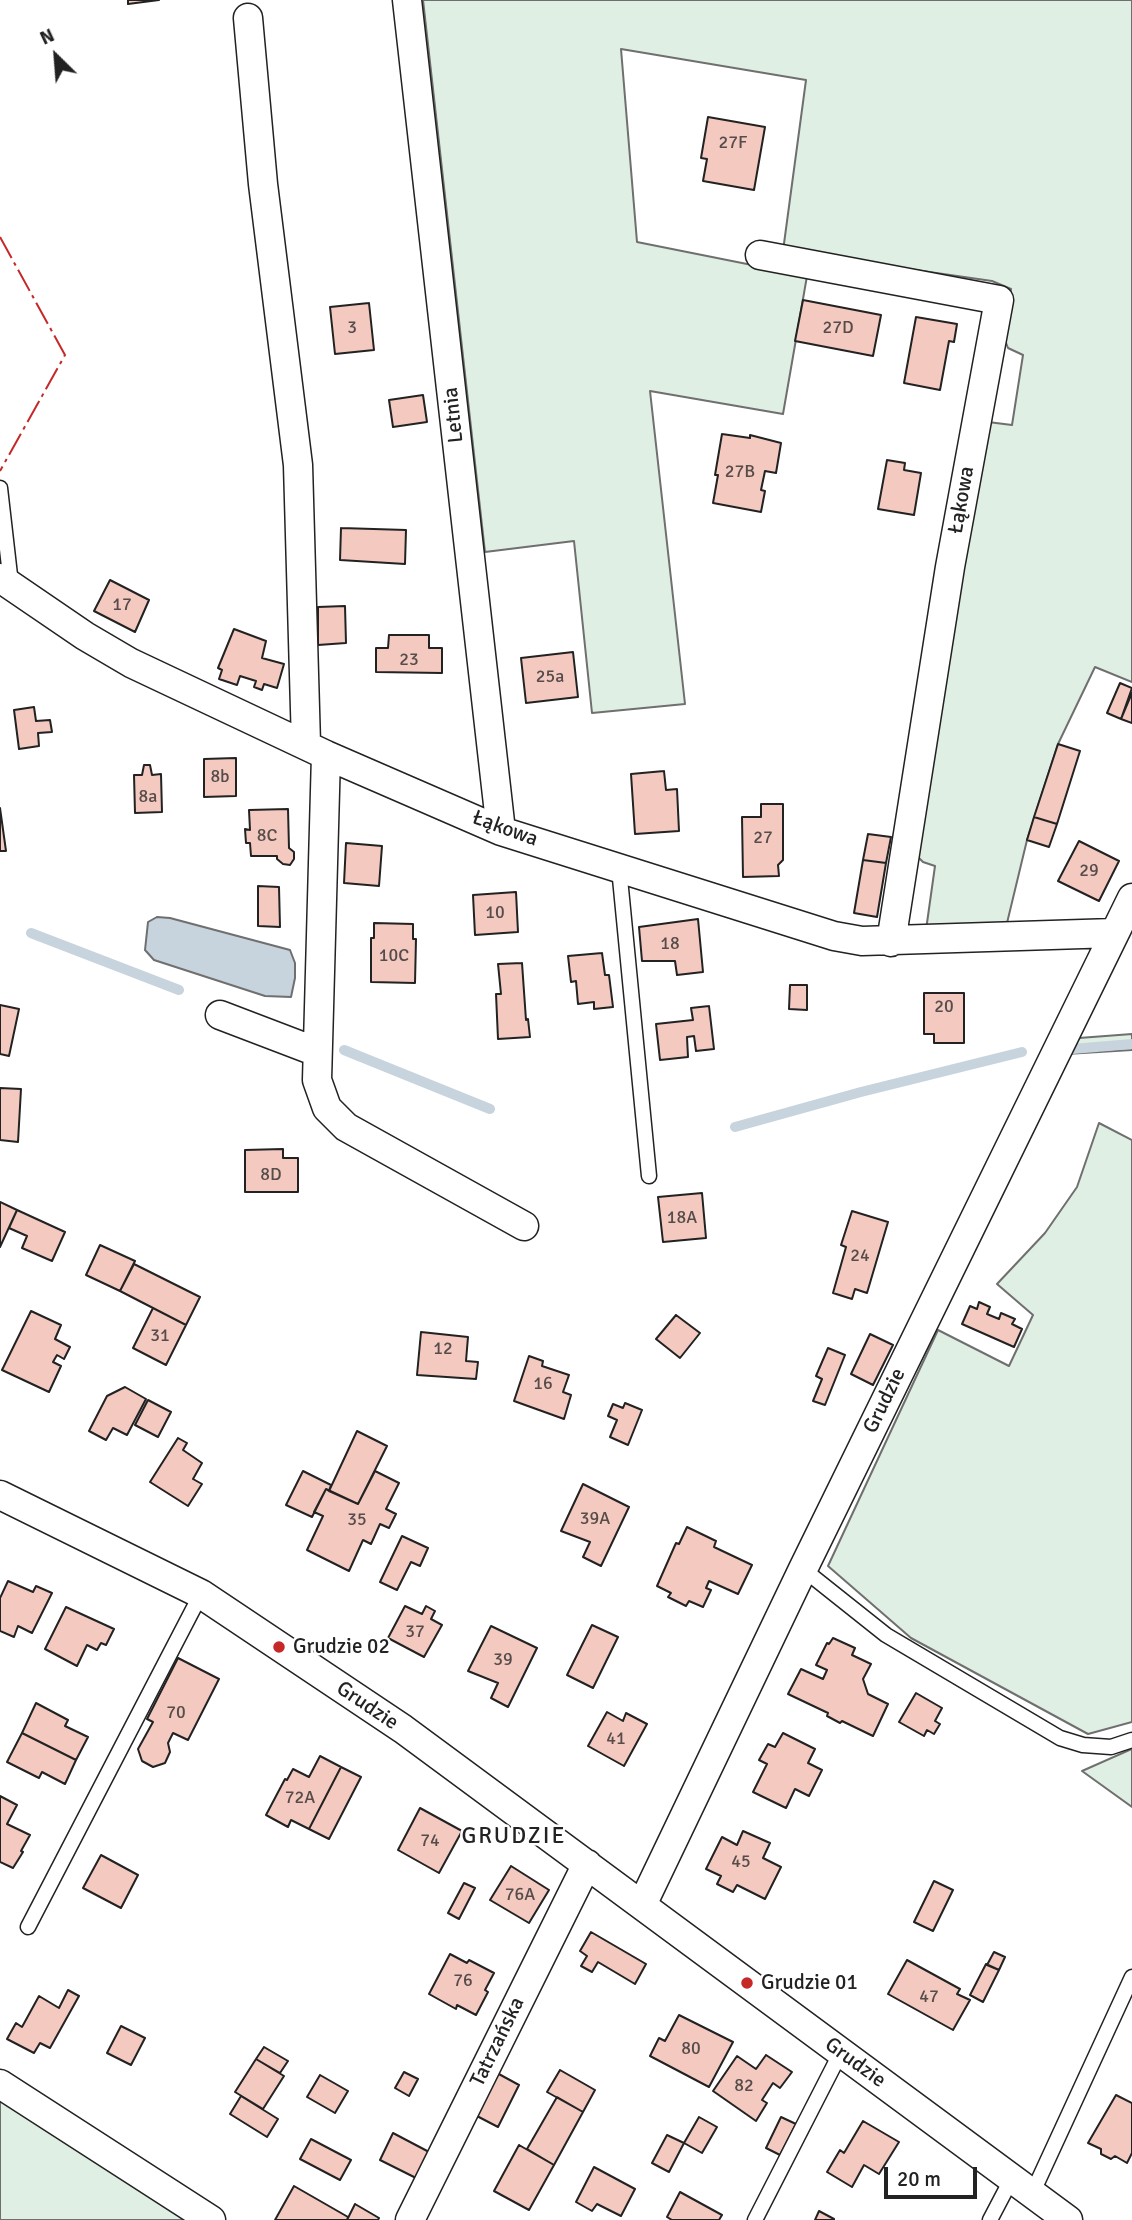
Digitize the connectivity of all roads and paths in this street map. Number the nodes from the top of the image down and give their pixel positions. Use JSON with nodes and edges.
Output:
{"nodes":[{"id":1,"x":407,"y":0,"type":"edge"},
{"id":2,"x":248,"y":18,"type":"dead end"},
{"id":3,"x":760,"y":255,"type":"dead end"},
{"id":4,"x":0,"y":488,"type":"edge"},
{"id":5,"x":6,"y":582,"type":"edge"},
{"id":6,"x":316,"y":750,"type":"junction"},
{"id":7,"x":501,"y":831,"type":"junction"},
{"id":8,"x":619,"y":868,"type":"junction"},
{"id":9,"x":1132,"y":898,"type":"edge"},
{"id":10,"x":1114,"y":933,"type":"junction"},
{"id":11,"x":891,"y":942,"type":"junction"},
{"id":12,"x":220,"y":1015,"type":"dead end"},
{"id":13,"x":317,"y":1052,"type":"junction"},
{"id":14,"x":649,"y":1176,"type":"dead end"},
{"id":15,"x":524,"y":1226,"type":"dead end"},
{"id":16,"x":0,"y":1495,"type":"edge"},
{"id":17,"x":803,"y":1569,"type":"junction"},
{"id":18,"x":201,"y":1594,"type":"junction"},
{"id":19,"x":1132,"y":1740,"type":"edge"},
{"id":20,"x":587,"y":1864,"type":"junction"},
{"id":21,"x":642,"y":1905,"type":"junction"},
{"id":22,"x":28,"y":1927,"type":"dead end"},
{"id":23,"x":1132,"y":1978,"type":"edge"},
{"id":24,"x":841,"y":2052,"type":"junction"},
{"id":25,"x":0,"y":2084,"type":"edge"},
{"id":26,"x":1022,"y":2186,"type":"junction"},
{"id":27,"x":211,"y":2220,"type":"edge"},
{"id":28,"x":410,"y":2220,"type":"edge"},
{"id":29,"x":755,"y":2220,"type":"edge"},
{"id":30,"x":990,"y":2220,"type":"edge"},
{"id":31,"x":1068,"y":2220,"type":"edge"}],
"edges":[{"from":1,"to":7,"type":"street","name":"Letnia"},
{"from":2,"to":6,"type":"street"},
{"from":3,"to":11,"type":"street","name":"Łąkowa"},
{"from":4,"to":5,"type":"lane"},
{"from":5,"to":6,"type":"street","name":"Łąkowa"},
{"from":6,"to":7,"type":"street","name":"Łąkowa"},
{"from":6,"to":13,"type":"street"},
{"from":7,"to":8,"type":"street","name":"Łąkowa"},
{"from":8,"to":11,"type":"street","name":"Łąkowa"},
{"from":8,"to":14,"type":"lane"},
{"from":9,"to":10,"type":"street","name":"Grudzie"},
{"from":10,"to":11,"type":"street","name":"Łąkowa"},
{"from":10,"to":17,"type":"street","name":"Grudzie"},
{"from":12,"to":13,"type":"street"},
{"from":13,"to":15,"type":"street"},
{"from":16,"to":18,"type":"street","name":"Grudzie"},
{"from":17,"to":19,"type":"lane"},
{"from":17,"to":21,"type":"street","name":"Grudzie"},
{"from":18,"to":20,"type":"street","name":"Grudzie"},
{"from":18,"to":22,"type":"lane"},
{"from":20,"to":21,"type":"street","name":"Grudzie"},
{"from":20,"to":28,"type":"street","name":"Tatrzańska"},
{"from":21,"to":24,"type":"street","name":"Grudzie"},
{"from":23,"to":26,"type":"lane"},
{"from":24,"to":26,"type":"street","name":"Grudzie"},
{"from":24,"to":29,"type":"lane"},
{"from":25,"to":27,"type":"street"},
{"from":26,"to":30,"type":"lane"},
{"from":26,"to":31,"type":"street","name":"Grudzie"}]}
